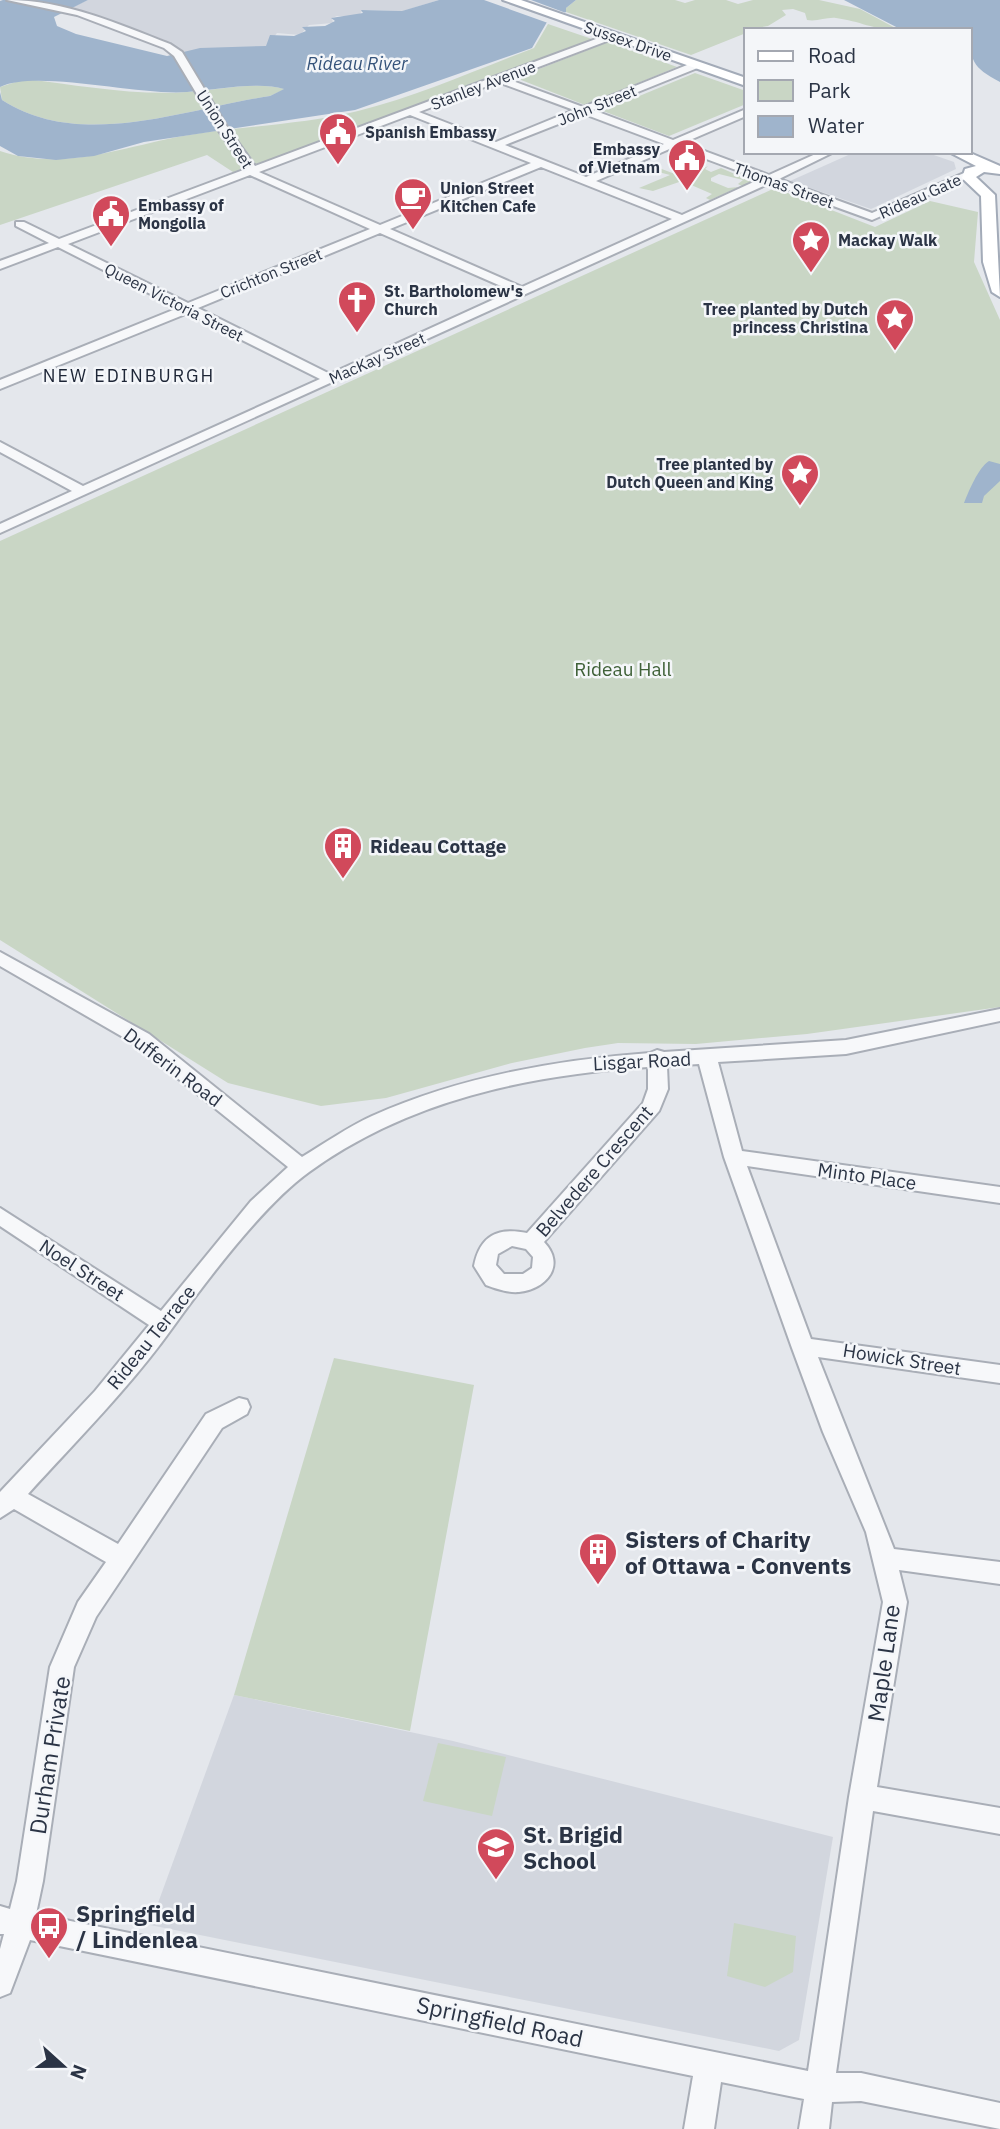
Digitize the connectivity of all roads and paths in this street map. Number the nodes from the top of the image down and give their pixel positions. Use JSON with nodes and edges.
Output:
{"nodes":[{"id":1,"x":12,"y":0,"type":"edge"},
{"id":2,"x":509,"y":0,"type":"edge"},
{"id":3,"x":612,"y":36,"type":"junction"},
{"id":4,"x":696,"y":65,"type":"junction"},
{"id":5,"x":499,"y":79,"type":"junction"},
{"id":6,"x":744,"y":81,"type":"edge"},
{"id":7,"x":583,"y":111,"type":"junction"},
{"id":8,"x":411,"y":112,"type":"junction"},
{"id":9,"x":744,"y":113,"type":"edge"},
{"id":10,"x":672,"y":144,"type":"junction"},
{"id":11,"x":497,"y":145,"type":"junction"},
{"id":12,"x":826,"y":154,"type":"edge"},
{"id":13,"x":949,"y":154,"type":"edge"},
{"id":14,"x":961,"y":154,"type":"edge"},
{"id":15,"x":542,"y":163,"type":"junction"},
{"id":16,"x":998,"y":169,"type":"edge"},
{"id":17,"x":252,"y":172,"type":"junction"},
{"id":18,"x":972,"y":177,"type":"junction"},
{"id":19,"x":769,"y":180,"type":"junction"},
{"id":20,"x":587,"y":181,"type":"junction"},
{"id":21,"x":1000,"y":188,"type":"edge"},
{"id":22,"x":872,"y":217,"type":"joint"},
{"id":23,"x":682,"y":219,"type":"junction"},
{"id":24,"x":20,"y":224,"type":"dead end"},
{"id":25,"x":377,"y":229,"type":"junction"},
{"id":26,"x":57,"y":244,"type":"junction"},
{"id":27,"x":990,"y":246,"type":"junction"},
{"id":28,"x":0,"y":265,"type":"edge"},
{"id":29,"x":524,"y":292,"type":"junction"},
{"id":30,"x":1000,"y":292,"type":"edge"},
{"id":31,"x":187,"y":307,"type":"junction"},
{"id":32,"x":330,"y":379,"type":"junction"},
{"id":33,"x":0,"y":384,"type":"edge"},
{"id":34,"x":0,"y":446,"type":"edge"},
{"id":35,"x":82,"y":491,"type":"junction"},
{"id":36,"x":0,"y":529,"type":"edge"},
{"id":37,"x":0,"y":958,"type":"edge"},
{"id":38,"x":1000,"y":1015,"type":"edge"},
{"id":39,"x":657,"y":1058,"type":"junction"},
{"id":40,"x":707,"y":1058,"type":"junction"},
{"id":41,"x":734,"y":1157,"type":"junction"},
{"id":42,"x":301,"y":1167,"type":"junction"},
{"id":43,"x":1000,"y":1195,"type":"edge"},
{"id":44,"x":0,"y":1216,"type":"edge"},
{"id":45,"x":532,"y":1242,"type":"dead end"},
{"id":46,"x":164,"y":1324,"type":"junction"},
{"id":47,"x":803,"y":1348,"type":"junction"},
{"id":48,"x":1000,"y":1374,"type":"edge"},
{"id":49,"x":239,"y":1407,"type":"dead end"},
{"id":50,"x":6,"y":1502,"type":"edge"},
{"id":51,"x":121,"y":1558,"type":"junction"},
{"id":52,"x":886,"y":1558,"type":"junction"},
{"id":53,"x":1000,"y":1573,"type":"edge"},
{"id":54,"x":862,"y":1797,"type":"junction"},
{"id":55,"x":1000,"y":1821,"type":"edge"},
{"id":56,"x":9,"y":1922,"type":"edge"},
{"id":57,"x":0,"y":1983,"type":"edge"},
{"id":58,"x":709,"y":2064,"type":"junction"},
{"id":59,"x":819,"y":2088,"type":"junction"},
{"id":60,"x":1000,"y":2116,"type":"edge"},
{"id":61,"x":699,"y":2129,"type":"edge"},
{"id":62,"x":814,"y":2129,"type":"edge"}],
"edges":[{"from":1,"to":17,"type":"street","name":"Union Street"},
{"from":2,"to":3,"type":"main road","name":"Sussex Drive"},
{"from":3,"to":4,"type":"main road","name":"Sussex Drive"},
{"from":3,"to":5,"type":"street","name":"Stanley Avenue"},
{"from":4,"to":6,"type":"main road","name":"Sussex Drive"},
{"from":4,"to":7,"type":"street","name":"John Street"},
{"from":5,"to":7,"type":"street","name":"Thomas Street"},
{"from":5,"to":8,"type":"street","name":"Stanley Avenue"},
{"from":7,"to":10,"type":"street","name":"Thomas Street"},
{"from":7,"to":11,"type":"street","name":"John Street"},
{"from":8,"to":11,"type":"street"},
{"from":8,"to":17,"type":"street","name":"Stanley Avenue"},
{"from":9,"to":10,"type":"street"},
{"from":10,"to":19,"type":"street","name":"Thomas Street"},
{"from":10,"to":20,"type":"street"},
{"from":11,"to":15,"type":"street"},
{"from":12,"to":19,"type":"street","name":"MacKay Street"},
{"from":13,"to":18,"type":"main road"},
{"from":14,"to":16,"type":"main road"},
{"from":15,"to":20,"type":"street"},
{"from":15,"to":25,"type":"street","name":"Crichton Street"},
{"from":16,"to":18,"type":"main road"},
{"from":17,"to":25,"type":"street","name":"Union Street"},
{"from":17,"to":26,"type":"street","name":"Stanley Avenue"},
{"from":18,"to":21,"type":"main road"},
{"from":18,"to":22,"type":"street","name":"Rideau Gate"},
{"from":18,"to":27,"type":"main road"},
{"from":19,"to":22,"type":"street","name":"Thomas Street"},
{"from":19,"to":23,"type":"street","name":"MacKay Street"},
{"from":20,"to":23,"type":"street"},
{"from":21,"to":27,"type":"main road"},
{"from":23,"to":29,"type":"street","name":"MacKay Street"},
{"from":24,"to":26,"type":"street","name":"Queen Victoria Street"},
{"from":25,"to":29,"type":"street","name":"Union Street"},
{"from":25,"to":31,"type":"street","name":"Crichton Street"},
{"from":26,"to":28,"type":"street","name":"Stanley Avenue"},
{"from":26,"to":31,"type":"street","name":"Queen Victoria Street"},
{"from":27,"to":30,"type":"main road"},
{"from":29,"to":32,"type":"street","name":"MacKay Street"},
{"from":31,"to":32,"type":"street","name":"Queen Victoria Street"},
{"from":31,"to":33,"type":"street","name":"Crichton Street"},
{"from":32,"to":35,"type":"street","name":"MacKay Street"},
{"from":34,"to":35,"type":"street"},
{"from":35,"to":36,"type":"street","name":"MacKay Street"},
{"from":37,"to":42,"type":"street","name":"Dufferin Road"},
{"from":38,"to":40,"type":"street","name":"Lisgar Road"},
{"from":39,"to":40,"type":"street","name":"Lisgar Road"},
{"from":39,"to":42,"type":"street","name":"Lisgar Road"},
{"from":39,"to":45,"type":"street","name":"Belvedere Crescent"},
{"from":40,"to":41,"type":"street","name":"Maple Lane"},
{"from":41,"to":43,"type":"street","name":"Minto Place"},
{"from":41,"to":47,"type":"street","name":"Maple Lane"},
{"from":42,"to":46,"type":"street","name":"Rideau Terrace"},
{"from":44,"to":46,"type":"street","name":"Noel Street"},
{"from":46,"to":50,"type":"street","name":"Rideau Terrace"},
{"from":47,"to":48,"type":"street","name":"Howick Street"},
{"from":47,"to":52,"type":"street","name":"Maple Lane"},
{"from":49,"to":51,"type":"street","name":"Durham Private"},
{"from":50,"to":51,"type":"street"},
{"from":51,"to":56,"type":"street","name":"Durham Private"},
{"from":52,"to":53,"type":"street"},
{"from":52,"to":54,"type":"street","name":"Maple Lane"},
{"from":54,"to":55,"type":"street"},
{"from":54,"to":59,"type":"street","name":"Maple Lane"},
{"from":56,"to":57,"type":"street","name":"Durham Private"},
{"from":56,"to":58,"type":"street","name":"Springfield Road"},
{"from":58,"to":59,"type":"street","name":"Springfield Road"},
{"from":58,"to":61,"type":"street"},
{"from":59,"to":60,"type":"street","name":"Springfield Road"},
{"from":59,"to":62,"type":"street","name":"Maple Lane"}]}
